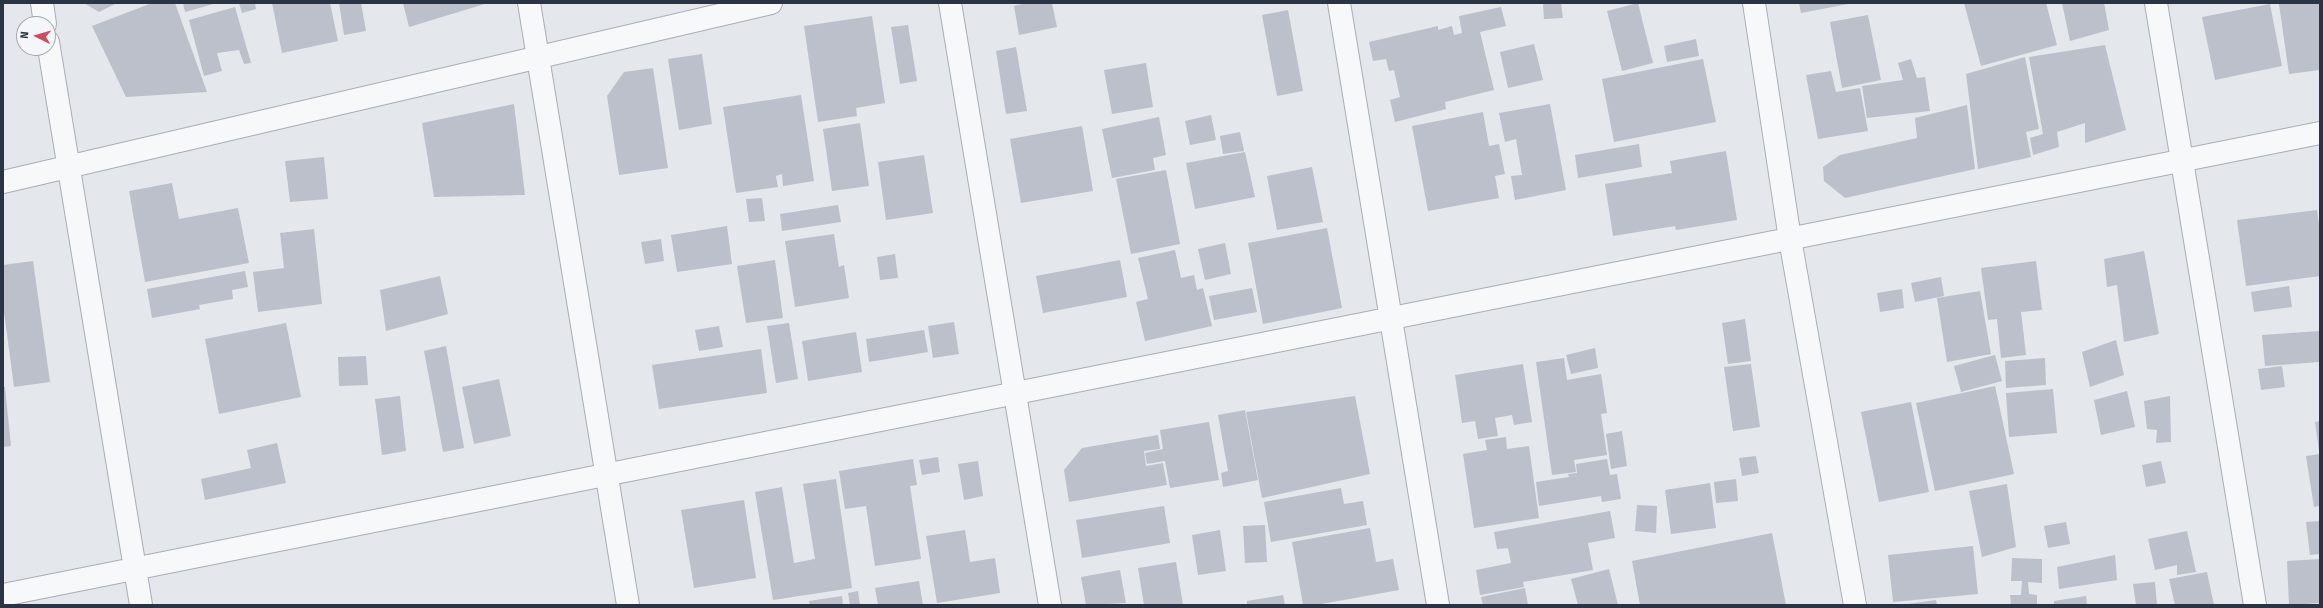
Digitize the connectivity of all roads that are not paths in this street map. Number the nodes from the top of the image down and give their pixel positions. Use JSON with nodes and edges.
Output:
{"nodes":[{"id":1,"x":42,"y":3,"type":"edge"},
{"id":2,"x":529,"y":3,"type":"edge"},
{"id":3,"x":771,"y":3,"type":"edge"},
{"id":4,"x":950,"y":3,"type":"edge"},
{"id":5,"x":1339,"y":3,"type":"edge"},
{"id":6,"x":1754,"y":3,"type":"edge"},
{"id":7,"x":2156,"y":3,"type":"edge"},
{"id":8,"x":44,"y":16,"type":"edge"},
{"id":9,"x":50,"y":56,"type":"edge"},
{"id":10,"x":538,"y":58,"type":"junction"},
{"id":11,"x":2320,"y":133,"type":"edge"},
{"id":12,"x":2182,"y":160,"type":"junction"},
{"id":13,"x":69,"y":167,"type":"junction"},
{"id":14,"x":3,"y":182,"type":"edge"},
{"id":15,"x":1790,"y":239,"type":"junction"},
{"id":16,"x":1390,"y":319,"type":"junction"},
{"id":17,"x":1015,"y":394,"type":"junction"},
{"id":18,"x":606,"y":475,"type":"junction"},
{"id":19,"x":135,"y":569,"type":"junction"},
{"id":20,"x":3,"y":595,"type":"edge"},
{"id":21,"x":141,"y":605,"type":"edge"},
{"id":22,"x":628,"y":605,"type":"edge"},
{"id":23,"x":1050,"y":605,"type":"edge"},
{"id":24,"x":1438,"y":605,"type":"edge"},
{"id":25,"x":1854,"y":605,"type":"edge"},
{"id":26,"x":2255,"y":605,"type":"edge"}],
"edges":[{"from":1,"to":8,"type":"street"},
{"from":2,"to":10,"type":"street"},
{"from":3,"to":10,"type":"street"},
{"from":4,"to":17,"type":"street"},
{"from":5,"to":16,"type":"street"},
{"from":6,"to":15,"type":"street"},
{"from":7,"to":12,"type":"street"},
{"from":9,"to":13,"type":"street"},
{"from":10,"to":13,"type":"street"},
{"from":10,"to":18,"type":"street"},
{"from":11,"to":12,"type":"street"},
{"from":12,"to":15,"type":"street"},
{"from":12,"to":26,"type":"street"},
{"from":13,"to":14,"type":"street"},
{"from":13,"to":19,"type":"street"},
{"from":15,"to":16,"type":"street"},
{"from":15,"to":25,"type":"street"},
{"from":16,"to":17,"type":"street"},
{"from":16,"to":24,"type":"street"},
{"from":17,"to":18,"type":"street"},
{"from":17,"to":23,"type":"street"},
{"from":18,"to":19,"type":"street"},
{"from":18,"to":22,"type":"street"},
{"from":19,"to":20,"type":"street"},
{"from":19,"to":21,"type":"street"}]}
